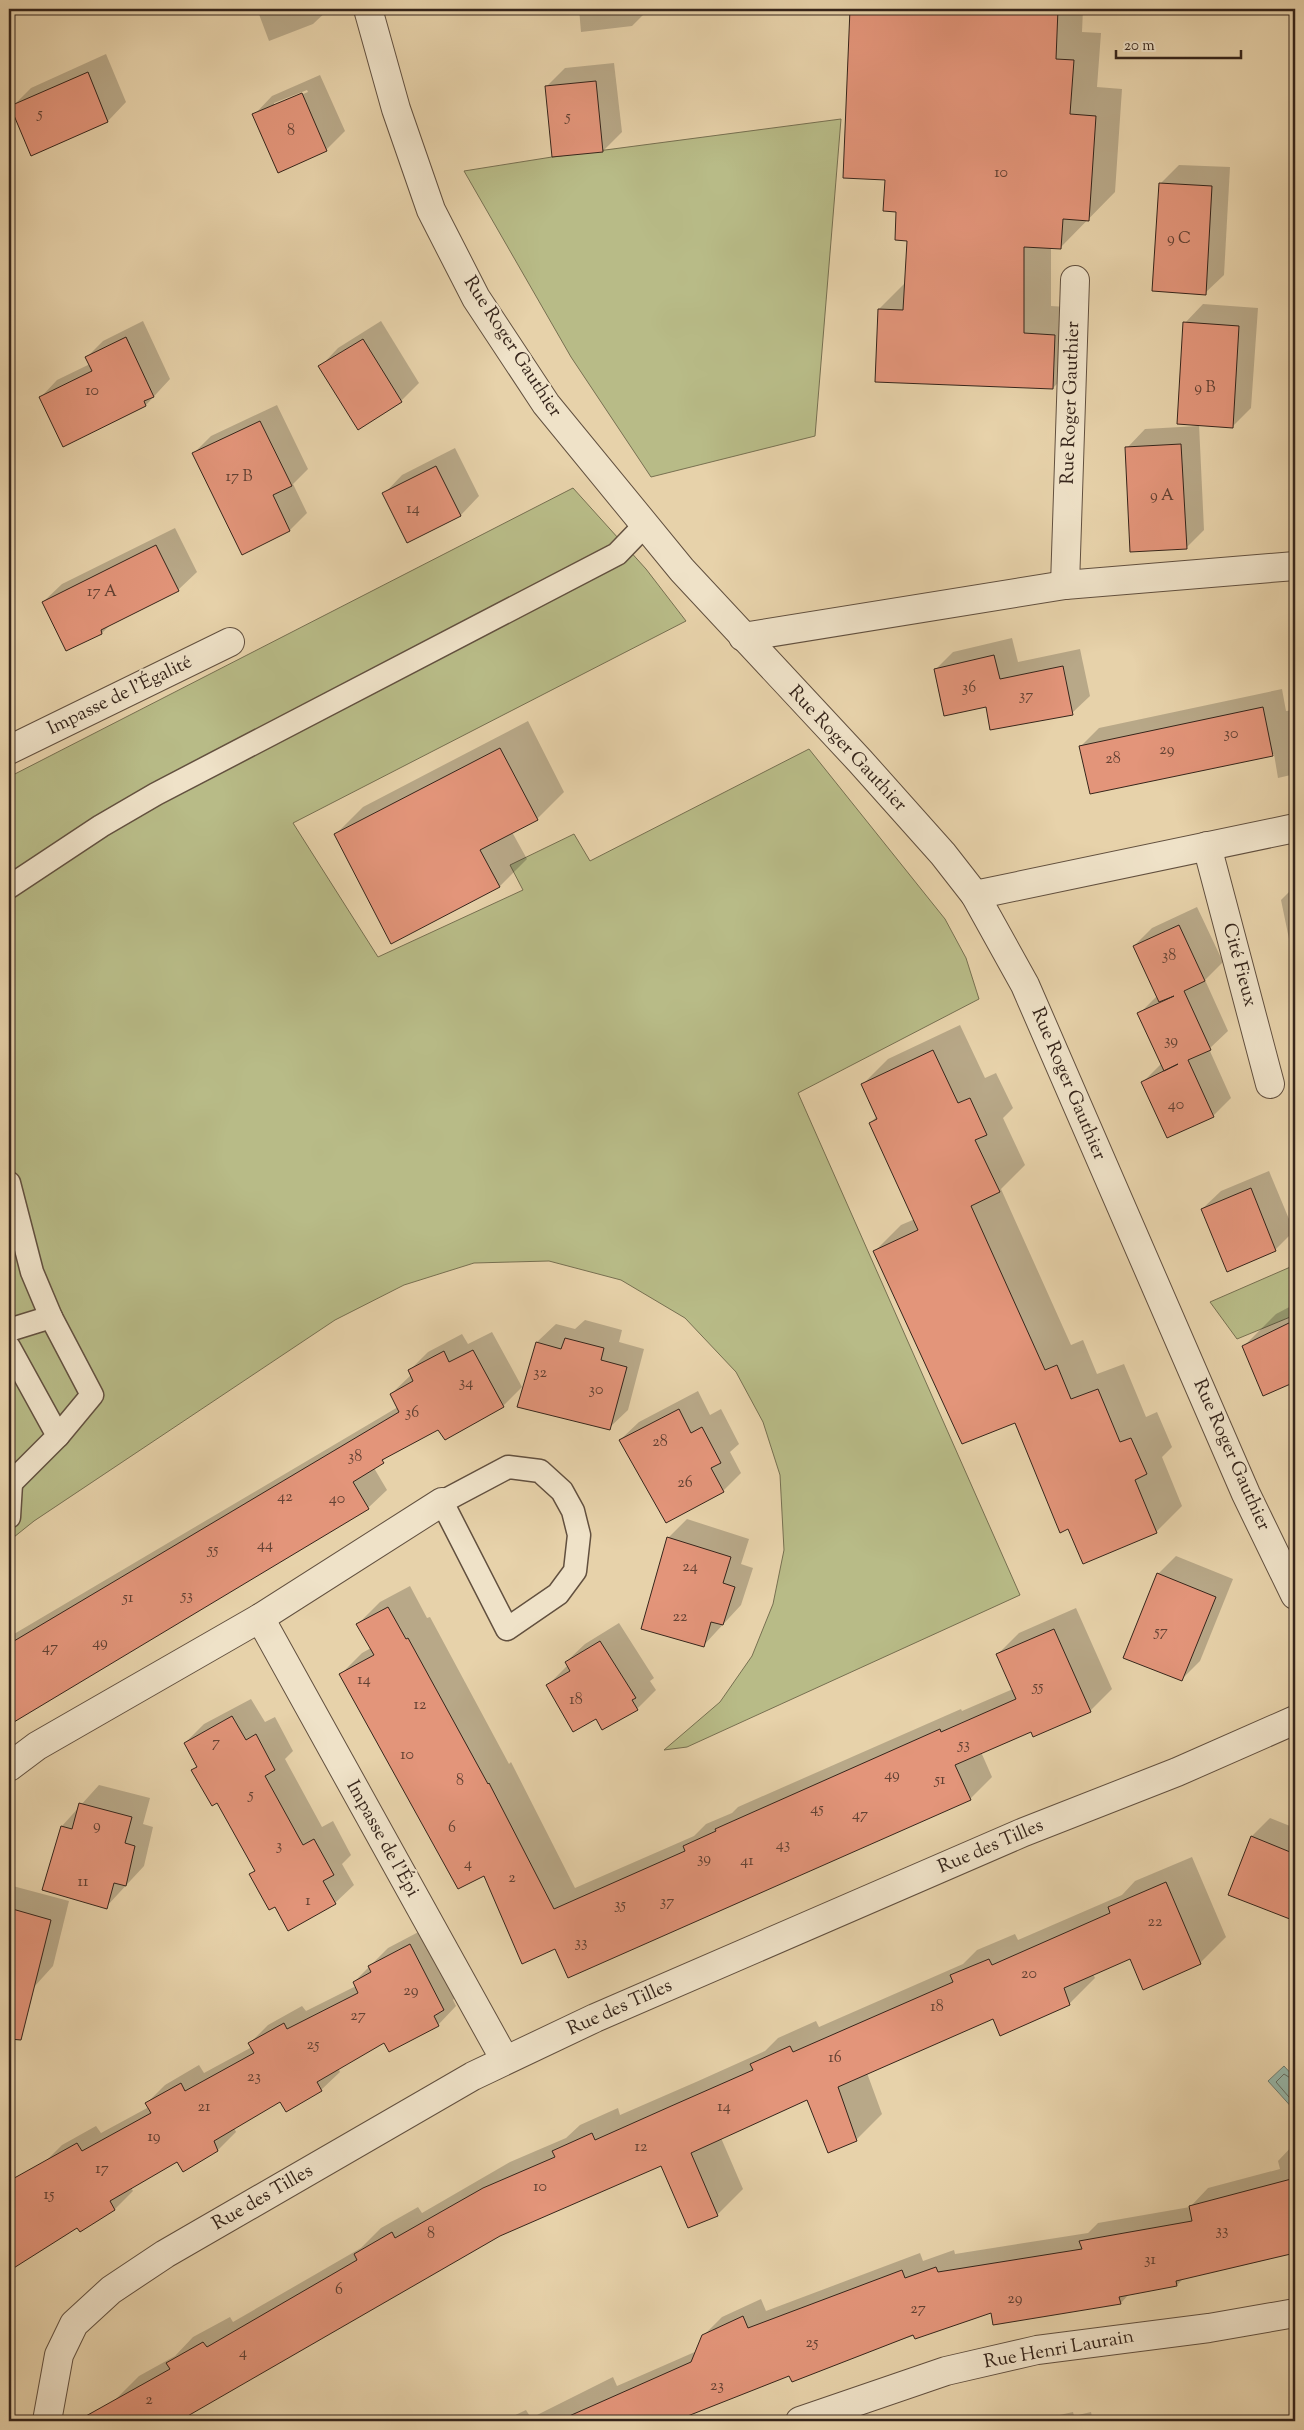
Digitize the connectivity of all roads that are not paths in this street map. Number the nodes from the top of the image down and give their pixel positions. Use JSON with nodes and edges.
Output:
{"nodes":[{"id":1,"x":368,"y":9,"type":"edge"},
{"id":2,"x":1075,"y":280,"type":"dead end"},
{"id":3,"x":644,"y":526,"type":"junction"},
{"id":4,"x":1295,"y":565,"type":"edge"},
{"id":5,"x":1065,"y":585,"type":"junction"},
{"id":6,"x":742,"y":637,"type":"junction"},
{"id":7,"x":230,"y":642,"type":"dead end"},
{"id":8,"x":9,"y":750,"type":"edge"},
{"id":9,"x":1295,"y":828,"type":"edge"},
{"id":10,"x":1208,"y":846,"type":"junction"},
{"id":11,"x":9,"y":887,"type":"edge"},
{"id":12,"x":975,"y":895,"type":"junction"},
{"id":13,"x":1270,"y":1084,"type":"dead end"},
{"id":14,"x":9,"y":1183,"type":"edge"},
{"id":15,"x":51,"y":1317,"type":"junction"},
{"id":16,"x":9,"y":1330,"type":"edge"},
{"id":17,"x":9,"y":1347,"type":"edge"},
{"id":18,"x":58,"y":1436,"type":"junction"},
{"id":19,"x":9,"y":1483,"type":"edge"},
{"id":20,"x":442,"y":1502,"type":"junction"},
{"id":21,"x":9,"y":1517,"type":"edge"},
{"id":22,"x":1295,"y":1595,"type":"edge"},
{"id":23,"x":260,"y":1618,"type":"junction"},
{"id":24,"x":1295,"y":1720,"type":"edge"},
{"id":25,"x":9,"y":1767,"type":"edge"},
{"id":26,"x":505,"y":2060,"type":"junction"},
{"id":27,"x":1295,"y":2313,"type":"edge"},
{"id":28,"x":47,"y":2421,"type":"edge"},
{"id":29,"x":800,"y":2421,"type":"edge"}],
"edges":[{"from":1,"to":3,"type":"street","name":"Rue Roger Gauthier"},
{"from":2,"to":5,"type":"street","name":"Rue Roger Gauthier"},
{"from":3,"to":6,"type":"street","name":"Rue Roger Gauthier"},
{"from":3,"to":11,"type":"lane"},
{"from":4,"to":5,"type":"street"},
{"from":5,"to":6,"type":"street"},
{"from":6,"to":12,"type":"street","name":"Rue Roger Gauthier"},
{"from":7,"to":8,"type":"street","name":"Impasse de l'Égalité"},
{"from":9,"to":10,"type":"street"},
{"from":10,"to":12,"type":"street"},
{"from":10,"to":13,"type":"street","name":"Cité Fieux"},
{"from":12,"to":22,"type":"street","name":"Rue Roger Gauthier"},
{"from":14,"to":15,"type":"lane"},
{"from":15,"to":16,"type":"lane"},
{"from":15,"to":18,"type":"lane"},
{"from":17,"to":18,"type":"lane"},
{"from":18,"to":19,"type":"lane"},
{"from":19,"to":21,"type":"lane"},
{"from":20,"to":20,"type":"lane"},
{"from":20,"to":23,"type":"street"},
{"from":23,"to":25,"type":"street"},
{"from":23,"to":26,"type":"street","name":"Impasse de l'Épi"},
{"from":24,"to":26,"type":"street","name":"Rue des Tilles"},
{"from":26,"to":28,"type":"street","name":"Rue des Tilles"},
{"from":27,"to":29,"type":"street","name":"Rue Henri Laurain"}]}
